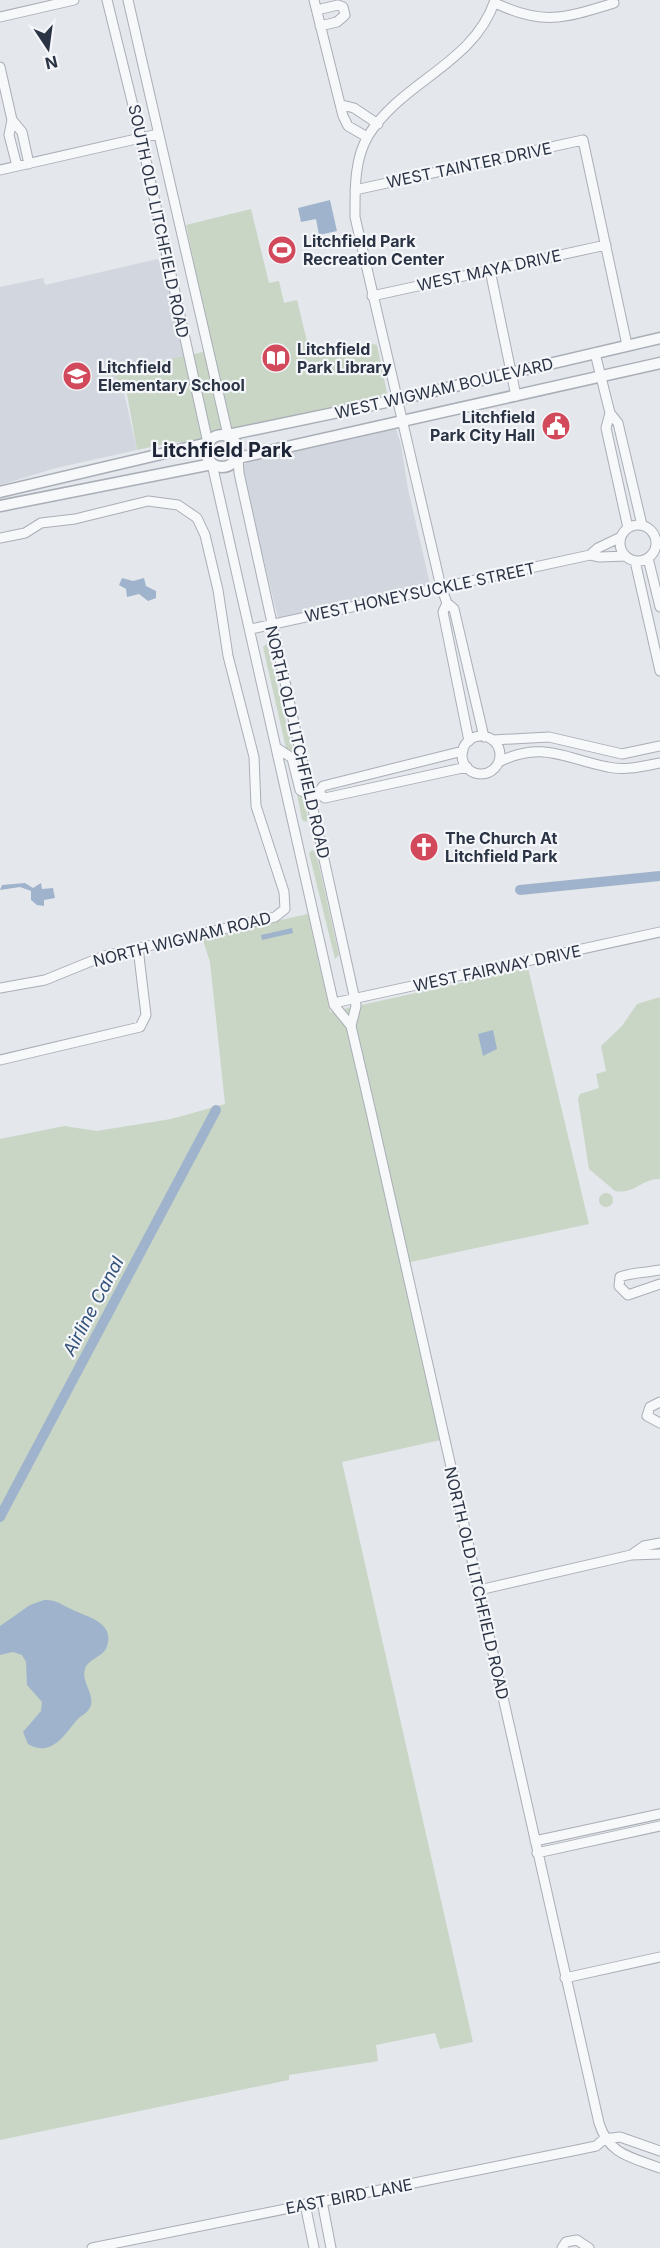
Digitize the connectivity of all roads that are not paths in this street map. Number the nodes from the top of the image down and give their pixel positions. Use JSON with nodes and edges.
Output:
{"nodes":[{"id":1,"x":74,"y":0,"type":"edge"},
{"id":2,"x":107,"y":0,"type":"edge"},
{"id":3,"x":128,"y":0,"type":"edge"},
{"id":4,"x":314,"y":0,"type":"edge"},
{"id":5,"x":495,"y":1,"type":"edge"},
{"id":6,"x":614,"y":3,"type":"dead end"},
{"id":7,"x":316,"y":10,"type":"junction"},
{"id":8,"x":0,"y":17,"type":"edge"},
{"id":9,"x":320,"y":26,"type":"junction"},
{"id":10,"x":0,"y":67,"type":"edge"},
{"id":11,"x":342,"y":105,"type":"junction"},
{"id":12,"x":12,"y":120,"type":"junction"},
{"id":13,"x":378,"y":124,"type":"junction"},
{"id":14,"x":158,"y":134,"type":"junction"},
{"id":15,"x":141,"y":138,"type":"junction"},
{"id":16,"x":367,"y":138,"type":"junction"},
{"id":17,"x":29,"y":164,"type":"junction"},
{"id":18,"x":17,"y":166,"type":"junction"},
{"id":19,"x":0,"y":170,"type":"edge"},
{"id":20,"x":355,"y":190,"type":"junction"},
{"id":21,"x":606,"y":245,"type":"junction"},
{"id":22,"x":490,"y":270,"type":"junction"},
{"id":23,"x":372,"y":296,"type":"junction"},
{"id":24,"x":660,"y":338,"type":"edge"},
{"id":25,"x":627,"y":345,"type":"junction"},
{"id":26,"x":595,"y":353,"type":"junction"},
{"id":27,"x":660,"y":363,"type":"edge"},
{"id":28,"x":513,"y":372,"type":"junction"},
{"id":29,"x":600,"y":377,"type":"junction"},
{"id":30,"x":516,"y":396,"type":"junction"},
{"id":31,"x":396,"y":400,"type":"junction"},
{"id":32,"x":609,"y":413,"type":"junction"},
{"id":33,"x":400,"y":418,"type":"junction"},
{"id":34,"x":228,"y":435,"type":"junction"},
{"id":35,"x":208,"y":443,"type":"junction"},
{"id":36,"x":238,"y":458,"type":"junction"},
{"id":37,"x":212,"y":464,"type":"junction"},
{"id":38,"x":0,"y":492,"type":"edge"},
{"id":39,"x":0,"y":506,"type":"edge"},
{"id":40,"x":642,"y":525,"type":"junction"},
{"id":41,"x":628,"y":528,"type":"junction"},
{"id":42,"x":621,"y":537,"type":"junction"},
{"id":43,"x":0,"y":538,"type":"edge"},
{"id":44,"x":590,"y":555,"type":"junction"},
{"id":45,"x":631,"y":558,"type":"junction"},
{"id":46,"x":648,"y":558,"type":"junction"},
{"id":47,"x":441,"y":586,"type":"junction"},
{"id":48,"x":447,"y":603,"type":"junction"},
{"id":49,"x":660,"y":607,"type":"edge"},
{"id":50,"x":272,"y":624,"type":"junction"},
{"id":51,"x":251,"y":629,"type":"junction"},
{"id":52,"x":660,"y":671,"type":"edge"},
{"id":53,"x":488,"y":739,"type":"junction"},
{"id":54,"x":469,"y":741,"type":"junction"},
{"id":55,"x":660,"y":746,"type":"edge"},
{"id":56,"x":277,"y":748,"type":"junction"},
{"id":57,"x":463,"y":751,"type":"junction"},
{"id":58,"x":499,"y":762,"type":"junction"},
{"id":59,"x":660,"y":763,"type":"edge"},
{"id":60,"x":466,"y":767,"type":"junction"},
{"id":61,"x":314,"y":794,"type":"junction"},
{"id":62,"x":660,"y":932,"type":"edge"},
{"id":63,"x":138,"y":948,"type":"junction"},
{"id":64,"x":0,"y":988,"type":"edge"},
{"id":65,"x":355,"y":1000,"type":"junction"},
{"id":66,"x":334,"y":1003,"type":"junction"},
{"id":67,"x":351,"y":1026,"type":"junction"},
{"id":68,"x":0,"y":1060,"type":"edge"},
{"id":69,"x":660,"y":1270,"type":"edge"},
{"id":70,"x":660,"y":1284,"type":"edge"},
{"id":71,"x":660,"y":1402,"type":"edge"},
{"id":72,"x":660,"y":1423,"type":"edge"},
{"id":73,"x":660,"y":1543,"type":"edge"},
{"id":74,"x":660,"y":1554,"type":"edge"},
{"id":75,"x":631,"y":1555,"type":"junction"},
{"id":76,"x":478,"y":1590,"type":"junction"},
{"id":77,"x":656,"y":1815,"type":"edge"},
{"id":78,"x":658,"y":1826,"type":"edge"},
{"id":79,"x":602,"y":1827,"type":"junction"},
{"id":80,"x":605,"y":1838,"type":"junction"},
{"id":81,"x":535,"y":1841,"type":"junction"},
{"id":82,"x":537,"y":1853,"type":"junction"},
{"id":83,"x":660,"y":1957,"type":"edge"},
{"id":84,"x":565,"y":1978,"type":"junction"},
{"id":85,"x":604,"y":2139,"type":"junction"},
{"id":86,"x":660,"y":2151,"type":"edge"},
{"id":87,"x":660,"y":2168,"type":"edge"},
{"id":88,"x":322,"y":2201,"type":"junction"},
{"id":89,"x":305,"y":2204,"type":"junction"},
{"id":90,"x":92,"y":2248,"type":"edge"},
{"id":91,"x":314,"y":2248,"type":"edge"},
{"id":92,"x":331,"y":2248,"type":"edge"},
{"id":93,"x":562,"y":2248,"type":"edge"},
{"id":94,"x":589,"y":2248,"type":"edge"}],
"edges":[{"from":1,"to":8,"type":"street"},
{"from":2,"to":15,"type":"street","name":"SOUTH OLD LITCHFIELD ROAD"},
{"from":3,"to":14,"type":"street","name":"SOUTH OLD LITCHFIELD ROAD"},
{"from":4,"to":7,"type":"street"},
{"from":5,"to":6,"type":"street"},
{"from":5,"to":13,"type":"street"},
{"from":7,"to":9,"type":"street"},
{"from":7,"to":9,"type":"street"},
{"from":9,"to":11,"type":"street"},
{"from":10,"to":12,"type":"street"},
{"from":11,"to":13,"type":"street"},
{"from":11,"to":16,"type":"street"},
{"from":12,"to":17,"type":"street"},
{"from":12,"to":18,"type":"street"},
{"from":13,"to":16,"type":"street"},
{"from":14,"to":15,"type":"street"},
{"from":14,"to":34,"type":"street","name":"SOUTH OLD LITCHFIELD ROAD"},
{"from":15,"to":17,"type":"street"},
{"from":15,"to":35,"type":"street","name":"SOUTH OLD LITCHFIELD ROAD"},
{"from":16,"to":20,"type":"street"},
{"from":17,"to":18,"type":"street"},
{"from":18,"to":19,"type":"street"},
{"from":20,"to":21,"type":"street","name":"WEST TAINTER DRIVE"},
{"from":20,"to":23,"type":"street"},
{"from":21,"to":22,"type":"street","name":"WEST MAYA DRIVE"},
{"from":21,"to":25,"type":"street"},
{"from":22,"to":23,"type":"street","name":"WEST MAYA DRIVE"},
{"from":22,"to":28,"type":"street"},
{"from":23,"to":31,"type":"street"},
{"from":24,"to":25,"type":"street","name":"WEST WIGWAM BOULEVARD"},
{"from":25,"to":26,"type":"street","name":"WEST WIGWAM BOULEVARD"},
{"from":26,"to":28,"type":"street","name":"WEST WIGWAM BOULEVARD"},
{"from":26,"to":29,"type":"street"},
{"from":27,"to":29,"type":"street","name":"WEST WIGWAM BOULEVARD"},
{"from":28,"to":30,"type":"street"},
{"from":28,"to":31,"type":"street","name":"WEST WIGWAM BOULEVARD"},
{"from":29,"to":30,"type":"street","name":"WEST WIGWAM BOULEVARD"},
{"from":29,"to":32,"type":"street"},
{"from":30,"to":33,"type":"street","name":"WEST WIGWAM BOULEVARD"},
{"from":31,"to":33,"type":"street"},
{"from":31,"to":34,"type":"street","name":"WEST WIGWAM BOULEVARD"},
{"from":32,"to":40,"type":"street"},
{"from":32,"to":41,"type":"street"},
{"from":33,"to":36,"type":"street","name":"WEST WIGWAM BOULEVARD"},
{"from":33,"to":47,"type":"street"},
{"from":34,"to":35,"type":"street"},
{"from":34,"to":36,"type":"street"},
{"from":35,"to":37,"type":"street"},
{"from":35,"to":38,"type":"street"},
{"from":36,"to":37,"type":"street"},
{"from":36,"to":50,"type":"street","name":"NORTH OLD LITCHFIELD ROAD"},
{"from":37,"to":39,"type":"street"},
{"from":37,"to":51,"type":"street","name":"NORTH OLD LITCHFIELD ROAD"},
{"from":40,"to":41,"type":"street"},
{"from":40,"to":46,"type":"street"},
{"from":41,"to":42,"type":"street"},
{"from":42,"to":44,"type":"street","name":"WEST HONEYSUCKLE STREET"},
{"from":42,"to":45,"type":"street"},
{"from":43,"to":63,"type":"street","name":"NORTH WIGWAM ROAD"},
{"from":44,"to":45,"type":"street","name":"WEST HONEYSUCKLE STREET"},
{"from":44,"to":47,"type":"street","name":"WEST HONEYSUCKLE STREET"},
{"from":45,"to":46,"type":"street"},
{"from":45,"to":52,"type":"street"},
{"from":46,"to":49,"type":"street"},
{"from":47,"to":48,"type":"street"},
{"from":47,"to":50,"type":"street","name":"WEST HONEYSUCKLE STREET"},
{"from":48,"to":53,"type":"street"},
{"from":48,"to":54,"type":"street"},
{"from":50,"to":51,"type":"street","name":"WEST HONEYSUCKLE STREET"},
{"from":50,"to":61,"type":"street","name":"NORTH OLD LITCHFIELD ROAD"},
{"from":51,"to":56,"type":"street","name":"NORTH OLD LITCHFIELD ROAD"},
{"from":53,"to":54,"type":"street"},
{"from":53,"to":55,"type":"street"},
{"from":53,"to":58,"type":"street"},
{"from":54,"to":57,"type":"street"},
{"from":56,"to":61,"type":"street"},
{"from":56,"to":66,"type":"street","name":"NORTH OLD LITCHFIELD ROAD"},
{"from":57,"to":60,"type":"street"},
{"from":57,"to":61,"type":"street"},
{"from":58,"to":59,"type":"street"},
{"from":58,"to":60,"type":"street"},
{"from":60,"to":61,"type":"street"},
{"from":61,"to":65,"type":"street","name":"NORTH OLD LITCHFIELD ROAD"},
{"from":62,"to":65,"type":"street","name":"WEST FAIRWAY DRIVE"},
{"from":63,"to":64,"type":"street","name":"NORTH WIGWAM ROAD"},
{"from":63,"to":68,"type":"street"},
{"from":65,"to":66,"type":"street","name":"WEST FAIRWAY DRIVE"},
{"from":65,"to":67,"type":"street","name":"NORTH OLD LITCHFIELD ROAD"},
{"from":66,"to":67,"type":"street","name":"NORTH OLD LITCHFIELD ROAD"},
{"from":67,"to":76,"type":"street","name":"NORTH OLD LITCHFIELD ROAD"},
{"from":69,"to":70,"type":"street"},
{"from":71,"to":72,"type":"street"},
{"from":73,"to":75,"type":"street"},
{"from":74,"to":75,"type":"street"},
{"from":75,"to":76,"type":"street"},
{"from":76,"to":81,"type":"street","name":"NORTH OLD LITCHFIELD ROAD"},
{"from":77,"to":78,"type":"street"},
{"from":77,"to":79,"type":"street"},
{"from":78,"to":80,"type":"street"},
{"from":79,"to":80,"type":"street"},
{"from":79,"to":81,"type":"street"},
{"from":80,"to":82,"type":"street"},
{"from":81,"to":82,"type":"street","name":"NORTH OLD LITCHFIELD ROAD"},
{"from":82,"to":84,"type":"street","name":"NORTH OLD LITCHFIELD ROAD"},
{"from":83,"to":84,"type":"street"},
{"from":84,"to":85,"type":"street","name":"NORTH OLD LITCHFIELD ROAD"},
{"from":85,"to":86,"type":"street"},
{"from":85,"to":87,"type":"street"},
{"from":85,"to":88,"type":"street","name":"EAST BIRD LANE"},
{"from":88,"to":89,"type":"street","name":"EAST BIRD LANE"},
{"from":88,"to":92,"type":"street"},
{"from":89,"to":90,"type":"street","name":"EAST BIRD LANE"},
{"from":89,"to":91,"type":"street"},
{"from":93,"to":94,"type":"street"}]}
